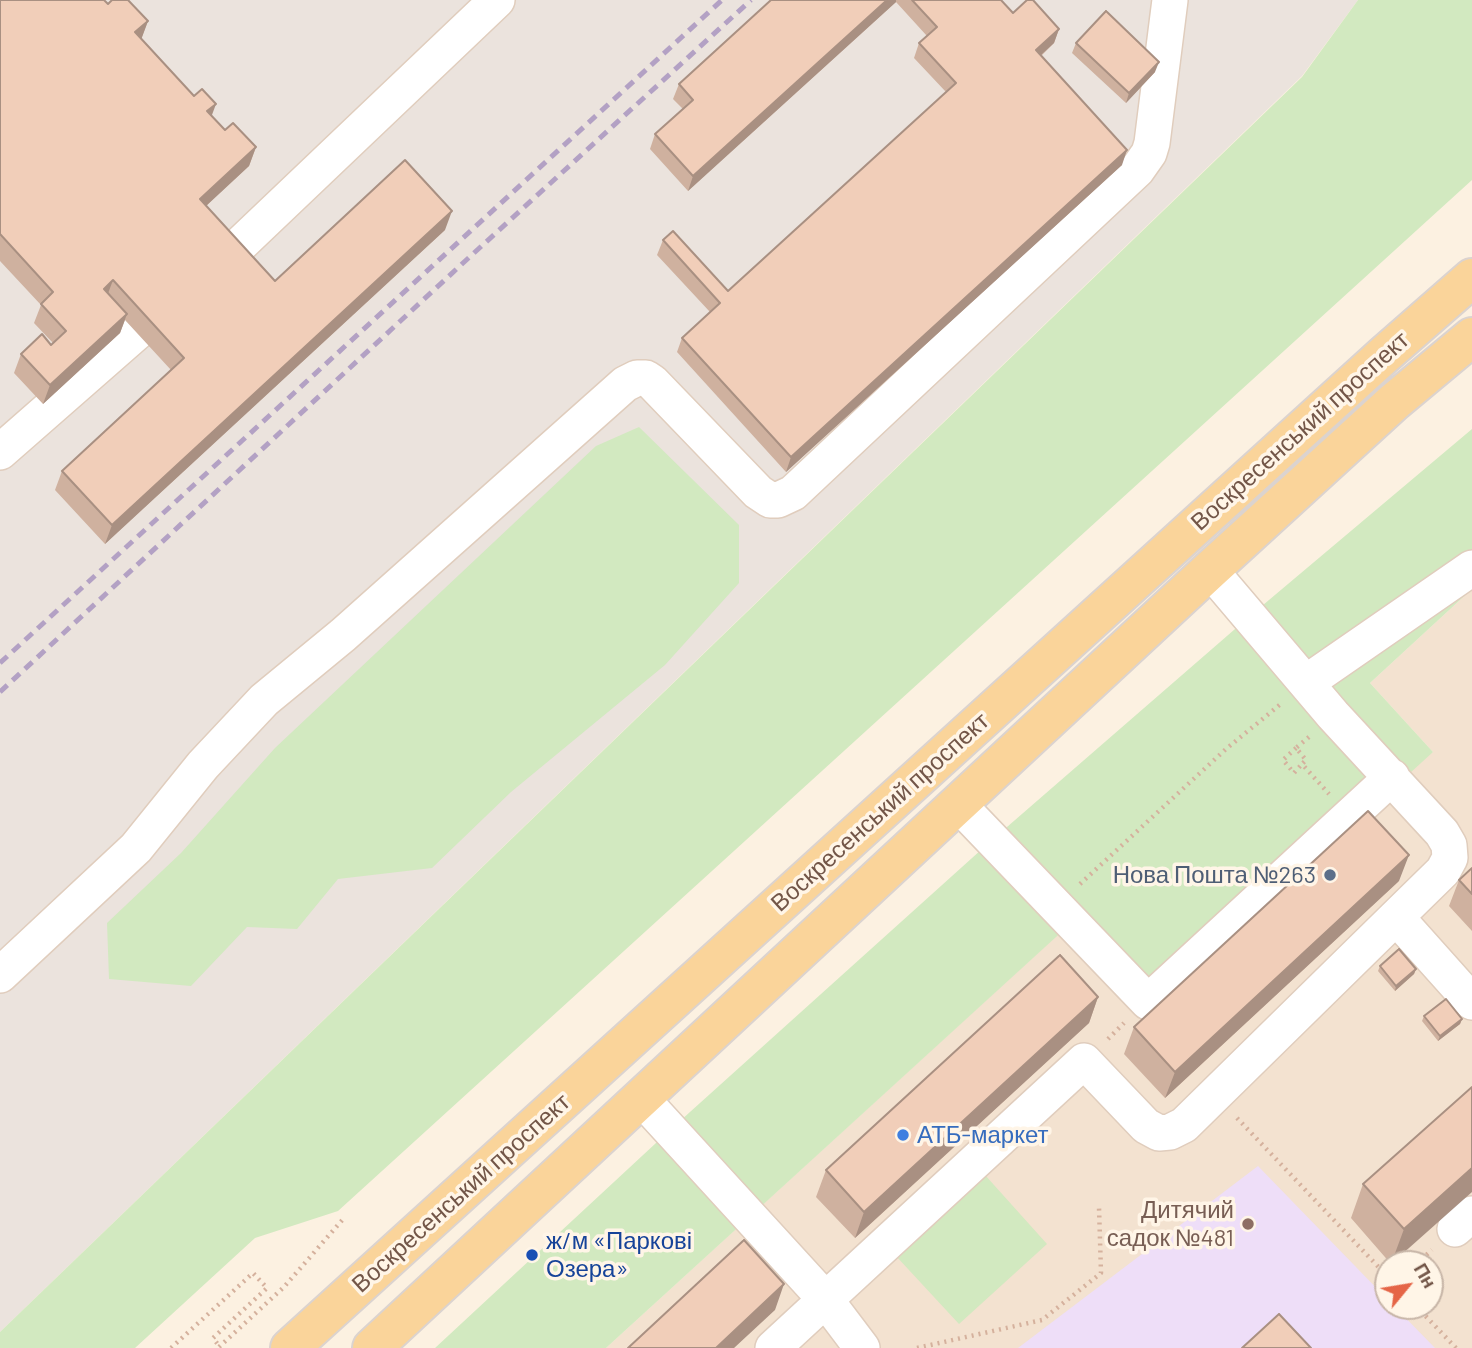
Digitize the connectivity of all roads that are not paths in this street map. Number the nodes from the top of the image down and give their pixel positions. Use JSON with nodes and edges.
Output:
{"nodes":[{"id":1,"x":497,"y":0,"type":"edge"},
{"id":2,"x":1170,"y":0,"type":"edge"},
{"id":3,"x":228,"y":256,"type":"edge"},
{"id":4,"x":1472,"y":278,"type":"edge"},
{"id":5,"x":137,"y":332,"type":"edge"},
{"id":6,"x":1472,"y":337,"type":"edge"},
{"id":7,"x":1472,"y":354,"type":"edge"},
{"id":8,"x":1395,"y":401,"type":"junction"},
{"id":9,"x":0,"y":452,"type":"edge"},
{"id":10,"x":1472,"y":568,"type":"edge"},
{"id":11,"x":1210,"y":570,"type":"junction"},
{"id":12,"x":1307,"y":682,"type":"junction"},
{"id":13,"x":1392,"y":777,"type":"junction"},
{"id":14,"x":958,"y":804,"type":"junction"},
{"id":15,"x":1395,"y":917,"type":"junction"},
{"id":16,"x":0,"y":975,"type":"edge"},
{"id":17,"x":1468,"y":990,"type":"edge"},
{"id":18,"x":642,"y":1099,"type":"junction"},
{"id":19,"x":825,"y":1299,"type":"junction"},
{"id":20,"x":290,"y":1348,"type":"edge"},
{"id":21,"x":372,"y":1348,"type":"edge"},
{"id":22,"x":773,"y":1348,"type":"edge"},
{"id":23,"x":863,"y":1348,"type":"edge"}],
"edges":[{"from":1,"to":3,"type":"street"},
{"from":2,"to":16,"type":"street"},
{"from":4,"to":20,"type":"main road","name":"Воскресенський проспект"},
{"from":5,"to":9,"type":"street"},
{"from":6,"to":8,"type":"main road","name":"Воскресенський проспект"},
{"from":7,"to":8,"type":"street"},
{"from":8,"to":11,"type":"main road","name":"Воскресенський проспект"},
{"from":10,"to":12,"type":"street"},
{"from":11,"to":12,"type":"street"},
{"from":11,"to":14,"type":"main road","name":"Воскресенський проспект"},
{"from":12,"to":13,"type":"street"},
{"from":13,"to":14,"type":"street"},
{"from":13,"to":15,"type":"street"},
{"from":14,"to":18,"type":"main road","name":"Воскресенський проспект"},
{"from":15,"to":17,"type":"street"},
{"from":15,"to":19,"type":"street"},
{"from":18,"to":19,"type":"street"},
{"from":18,"to":21,"type":"main road","name":"Воскресенський проспект"},
{"from":19,"to":22,"type":"street"},
{"from":19,"to":23,"type":"street"}]}
